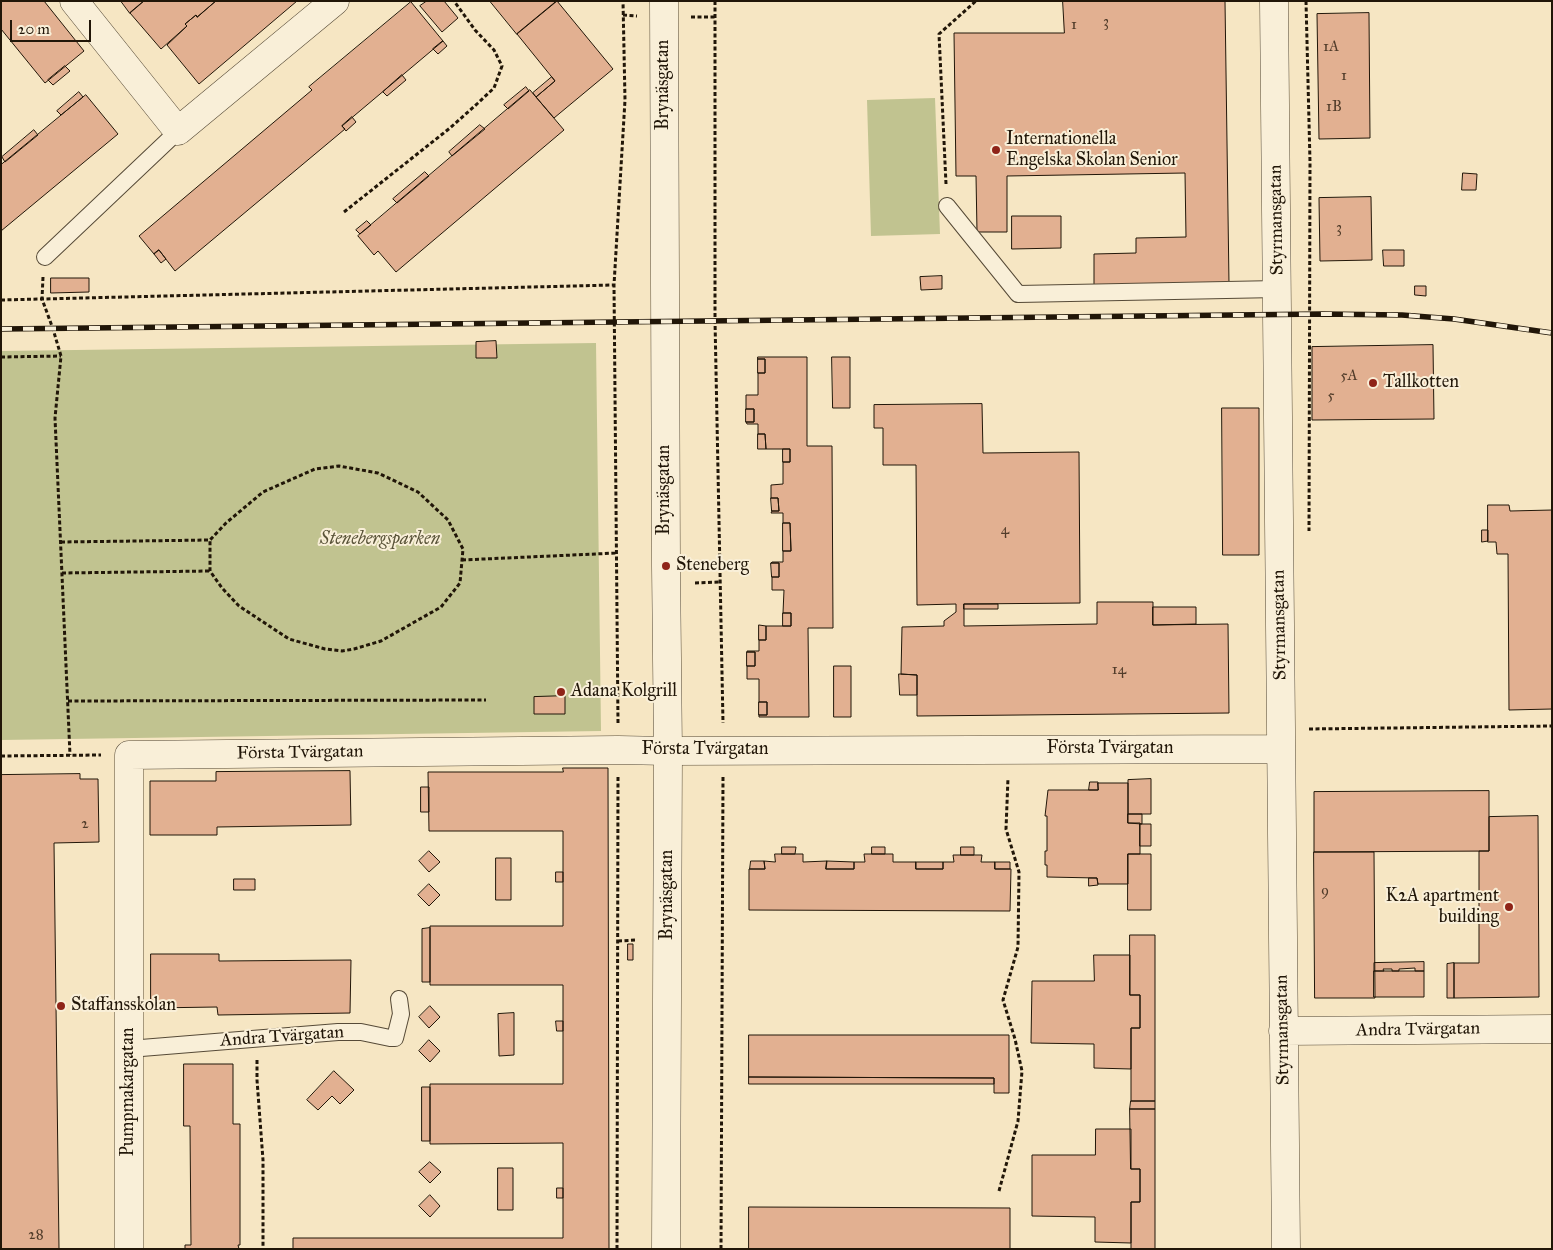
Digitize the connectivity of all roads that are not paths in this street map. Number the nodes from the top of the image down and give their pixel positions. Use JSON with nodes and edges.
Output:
{"nodes":[{"id":1,"x":74,"y":1,"type":"edge"},
{"id":2,"x":335,"y":1,"type":"edge"},
{"id":3,"x":664,"y":1,"type":"edge"},
{"id":4,"x":1274,"y":1,"type":"edge"},
{"id":5,"x":178,"y":131,"type":"junction"},
{"id":6,"x":947,"y":206,"type":"road end"},
{"id":7,"x":44,"y":257,"type":"road end"},
{"id":8,"x":1278,"y":289,"type":"junction"},
{"id":9,"x":1281,"y":739,"type":"junction"},
{"id":10,"x":668,"y":751,"type":"junction"},
{"id":11,"x":130,"y":754,"type":"joint"},
{"id":12,"x":399,"y":999,"type":"dead end"},
{"id":13,"x":1552,"y":1029,"type":"edge"},
{"id":14,"x":1283,"y":1031,"type":"junction"},
{"id":15,"x":130,"y":1049,"type":"junction"},
{"id":16,"x":129,"y":1249,"type":"edge"},
{"id":17,"x":666,"y":1249,"type":"edge"},
{"id":18,"x":1286,"y":1249,"type":"edge"}],
"edges":[{"from":1,"to":5,"type":"street"},
{"from":2,"to":5,"type":"street"},
{"from":3,"to":10,"type":"street","name":"Brynäsgatan"},
{"from":4,"to":8,"type":"street","name":"Styrmansgatan"},
{"from":5,"to":7,"type":"lane"},
{"from":6,"to":8,"type":"lane"},
{"from":8,"to":9,"type":"street","name":"Styrmansgatan"},
{"from":9,"to":10,"type":"street","name":"Första Tvärgatan"},
{"from":9,"to":14,"type":"street","name":"Styrmansgatan"},
{"from":10,"to":11,"type":"street","name":"Första Tvärgatan"},
{"from":10,"to":17,"type":"street","name":"Brynäsgatan"},
{"from":11,"to":15,"type":"street","name":"Pumpmakargatan"},
{"from":12,"to":15,"type":"lane","name":"Andra Tvärgatan"},
{"from":13,"to":14,"type":"street","name":"Andra Tvärgatan"},
{"from":14,"to":18,"type":"street","name":"Styrmansgatan"},
{"from":15,"to":16,"type":"street","name":"Pumpmakargatan"}]}
